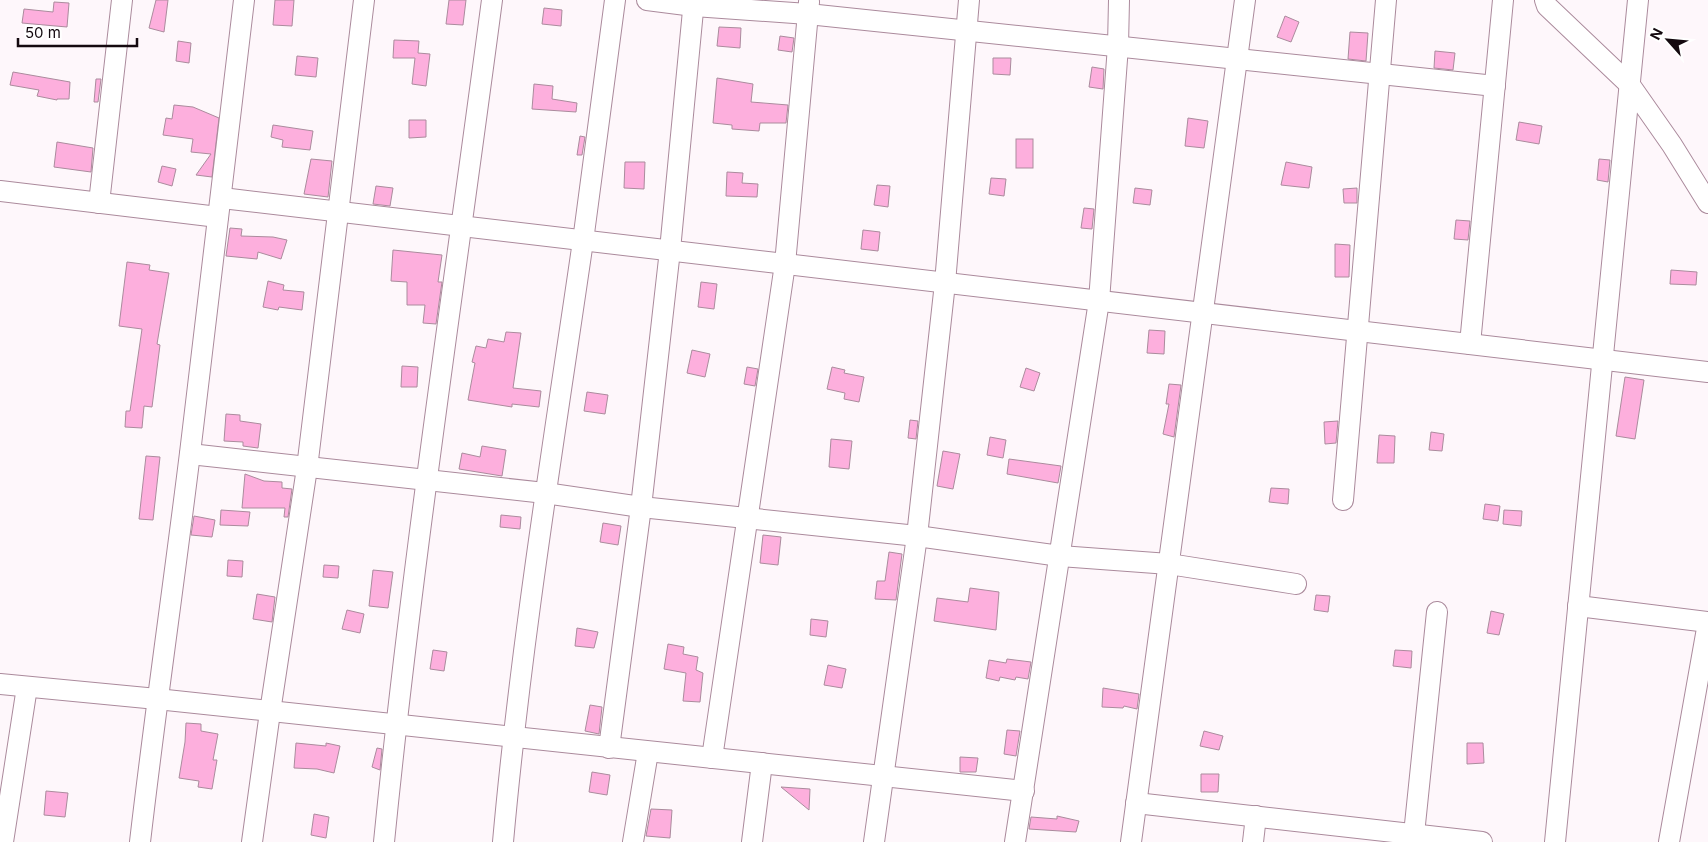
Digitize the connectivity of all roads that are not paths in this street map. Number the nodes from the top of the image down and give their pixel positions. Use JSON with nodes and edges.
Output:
{"nodes":[{"id":1,"x":122,"y":0,"type":"edge"},
{"id":2,"x":244,"y":0,"type":"edge"},
{"id":3,"x":364,"y":0,"type":"edge"},
{"id":4,"x":492,"y":0,"type":"edge"},
{"id":5,"x":615,"y":0,"type":"edge"},
{"id":6,"x":647,"y":0,"type":"edge"},
{"id":7,"x":969,"y":0,"type":"edge"},
{"id":8,"x":1119,"y":0,"type":"edge"},
{"id":9,"x":1245,"y":0,"type":"edge"},
{"id":10,"x":1386,"y":0,"type":"edge"},
{"id":11,"x":1503,"y":0,"type":"edge"},
{"id":12,"x":1545,"y":0,"type":"edge"},
{"id":13,"x":1638,"y":0,"type":"edge"},
{"id":14,"x":694,"y":3,"type":"edge"},
{"id":15,"x":809,"y":7,"type":"edge"},
{"id":16,"x":967,"y":31,"type":"junction"},
{"id":17,"x":1118,"y":46,"type":"junction"},
{"id":18,"x":1237,"y":59,"type":"junction"},
{"id":19,"x":1380,"y":74,"type":"junction"},
{"id":20,"x":1630,"y":85,"type":"junction"},
{"id":21,"x":1495,"y":86,"type":"junction"},
{"id":22,"x":0,"y":191,"type":"edge"},
{"id":23,"x":99,"y":202,"type":"junction"},
{"id":24,"x":1708,"y":203,"type":"edge"},
{"id":25,"x":220,"y":207,"type":"junction"},
{"id":26,"x":339,"y":212,"type":"junction"},
{"id":27,"x":462,"y":226,"type":"junction"},
{"id":28,"x":583,"y":240,"type":"junction"},
{"id":29,"x":670,"y":250,"type":"junction"},
{"id":30,"x":785,"y":264,"type":"junction"},
{"id":31,"x":945,"y":283,"type":"junction"},
{"id":32,"x":1099,"y":301,"type":"junction"},
{"id":33,"x":1204,"y":313,"type":"junction"},
{"id":34,"x":1359,"y":331,"type":"junction"},
{"id":35,"x":1470,"y":344,"type":"junction"},
{"id":36,"x":1603,"y":360,"type":"junction"},
{"id":37,"x":1708,"y":372,"type":"edge"},
{"id":38,"x":190,"y":454,"type":"junction"},
{"id":39,"x":307,"y":468,"type":"junction"},
{"id":40,"x":427,"y":480,"type":"junction"},
{"id":41,"x":545,"y":494,"type":"junction"},
{"id":42,"x":1343,"y":500,"type":"dead end"},
{"id":43,"x":641,"y":507,"type":"junction"},
{"id":44,"x":747,"y":518,"type":"junction"},
{"id":45,"x":917,"y":536,"type":"junction"},
{"id":46,"x":1060,"y":556,"type":"junction"},
{"id":47,"x":1168,"y":564,"type":"junction"},
{"id":48,"x":1296,"y":584,"type":"dead end"},
{"id":49,"x":1578,"y":606,"type":"junction"},
{"id":50,"x":1437,"y":612,"type":"dead end"},
{"id":51,"x":1708,"y":623,"type":"edge"},
{"id":52,"x":0,"y":684,"type":"edge"},
{"id":53,"x":27,"y":687,"type":"junction"},
{"id":54,"x":157,"y":699,"type":"junction"},
{"id":55,"x":270,"y":712,"type":"junction"},
{"id":56,"x":396,"y":724,"type":"junction"},
{"id":57,"x":513,"y":738,"type":"junction"},
{"id":58,"x":609,"y":748,"type":"junction"},
{"id":59,"x":648,"y":752,"type":"junction"},
{"id":60,"x":712,"y":758,"type":"junction"},
{"id":61,"x":762,"y":763,"type":"junction"},
{"id":62,"x":883,"y":776,"type":"junction"},
{"id":63,"x":1024,"y":791,"type":"junction"},
{"id":64,"x":1136,"y":803,"type":"junction"},
{"id":65,"x":1256,"y":816,"type":"junction"},
{"id":66,"x":1414,"y":834,"type":"junction"},
{"id":67,"x":1384,"y":836,"type":"edge"},
{"id":68,"x":3,"y":842,"type":"edge"},
{"id":69,"x":140,"y":842,"type":"edge"},
{"id":70,"x":252,"y":842,"type":"edge"},
{"id":71,"x":384,"y":842,"type":"edge"},
{"id":72,"x":503,"y":842,"type":"edge"},
{"id":73,"x":633,"y":842,"type":"edge"},
{"id":74,"x":752,"y":842,"type":"edge"},
{"id":75,"x":874,"y":842,"type":"edge"},
{"id":76,"x":1015,"y":842,"type":"edge"},
{"id":77,"x":1131,"y":842,"type":"edge"},
{"id":78,"x":1253,"y":842,"type":"edge"},
{"id":79,"x":1482,"y":842,"type":"edge"},
{"id":80,"x":1555,"y":842,"type":"edge"},
{"id":81,"x":1669,"y":842,"type":"edge"}],
"edges":[{"from":1,"to":23,"type":"street"},
{"from":2,"to":25,"type":"street"},
{"from":3,"to":26,"type":"street"},
{"from":4,"to":27,"type":"street"},
{"from":5,"to":28,"type":"street"},
{"from":6,"to":14,"type":"street"},
{"from":7,"to":16,"type":"street"},
{"from":8,"to":17,"type":"street"},
{"from":9,"to":18,"type":"street"},
{"from":10,"to":19,"type":"street"},
{"from":11,"to":21,"type":"street"},
{"from":12,"to":20,"type":"street"},
{"from":13,"to":20,"type":"street"},
{"from":14,"to":15,"type":"street"},
{"from":14,"to":29,"type":"street"},
{"from":15,"to":16,"type":"street"},
{"from":15,"to":30,"type":"street"},
{"from":16,"to":17,"type":"street"},
{"from":16,"to":31,"type":"street"},
{"from":17,"to":18,"type":"street"},
{"from":17,"to":32,"type":"street"},
{"from":18,"to":19,"type":"street"},
{"from":18,"to":33,"type":"street"},
{"from":19,"to":21,"type":"street"},
{"from":19,"to":34,"type":"street"},
{"from":20,"to":24,"type":"street"},
{"from":20,"to":36,"type":"street"},
{"from":21,"to":35,"type":"street"},
{"from":22,"to":23,"type":"street"},
{"from":23,"to":25,"type":"street"},
{"from":25,"to":26,"type":"street"},
{"from":25,"to":38,"type":"street"},
{"from":26,"to":27,"type":"street"},
{"from":26,"to":39,"type":"street"},
{"from":27,"to":28,"type":"street"},
{"from":27,"to":40,"type":"street"},
{"from":28,"to":29,"type":"street"},
{"from":28,"to":41,"type":"street"},
{"from":29,"to":30,"type":"street"},
{"from":29,"to":43,"type":"street"},
{"from":30,"to":31,"type":"street"},
{"from":30,"to":44,"type":"street"},
{"from":31,"to":32,"type":"street"},
{"from":31,"to":45,"type":"street"},
{"from":32,"to":33,"type":"street"},
{"from":32,"to":46,"type":"street"},
{"from":33,"to":34,"type":"street"},
{"from":33,"to":47,"type":"street"},
{"from":34,"to":35,"type":"street"},
{"from":34,"to":42,"type":"street"},
{"from":35,"to":36,"type":"street"},
{"from":36,"to":37,"type":"street"},
{"from":36,"to":49,"type":"street"},
{"from":38,"to":39,"type":"street"},
{"from":38,"to":54,"type":"street"},
{"from":39,"to":40,"type":"street"},
{"from":39,"to":55,"type":"street"},
{"from":40,"to":41,"type":"street"},
{"from":40,"to":56,"type":"street"},
{"from":41,"to":43,"type":"street"},
{"from":41,"to":57,"type":"street"},
{"from":43,"to":44,"type":"street"},
{"from":43,"to":58,"type":"street"},
{"from":44,"to":45,"type":"street"},
{"from":44,"to":60,"type":"street"},
{"from":45,"to":46,"type":"street"},
{"from":45,"to":62,"type":"street"},
{"from":46,"to":47,"type":"street"},
{"from":46,"to":63,"type":"street"},
{"from":47,"to":48,"type":"street"},
{"from":47,"to":64,"type":"street"},
{"from":49,"to":51,"type":"street"},
{"from":49,"to":80,"type":"street"},
{"from":50,"to":66,"type":"street"},
{"from":51,"to":81,"type":"street"},
{"from":52,"to":53,"type":"street"},
{"from":53,"to":54,"type":"street"},
{"from":53,"to":68,"type":"street"},
{"from":54,"to":55,"type":"street"},
{"from":54,"to":69,"type":"street"},
{"from":55,"to":56,"type":"street"},
{"from":55,"to":70,"type":"street"},
{"from":56,"to":57,"type":"street"},
{"from":56,"to":71,"type":"street"},
{"from":57,"to":58,"type":"street"},
{"from":57,"to":72,"type":"street"},
{"from":58,"to":59,"type":"street"},
{"from":59,"to":60,"type":"street"},
{"from":59,"to":73,"type":"street"},
{"from":60,"to":61,"type":"street"},
{"from":61,"to":62,"type":"street"},
{"from":61,"to":74,"type":"street"},
{"from":62,"to":63,"type":"street"},
{"from":62,"to":75,"type":"street"},
{"from":63,"to":76,"type":"street"},
{"from":64,"to":65,"type":"street"},
{"from":64,"to":77,"type":"street"},
{"from":65,"to":67,"type":"street"},
{"from":65,"to":78,"type":"street"},
{"from":66,"to":67,"type":"street"},
{"from":66,"to":79,"type":"street"}]}
